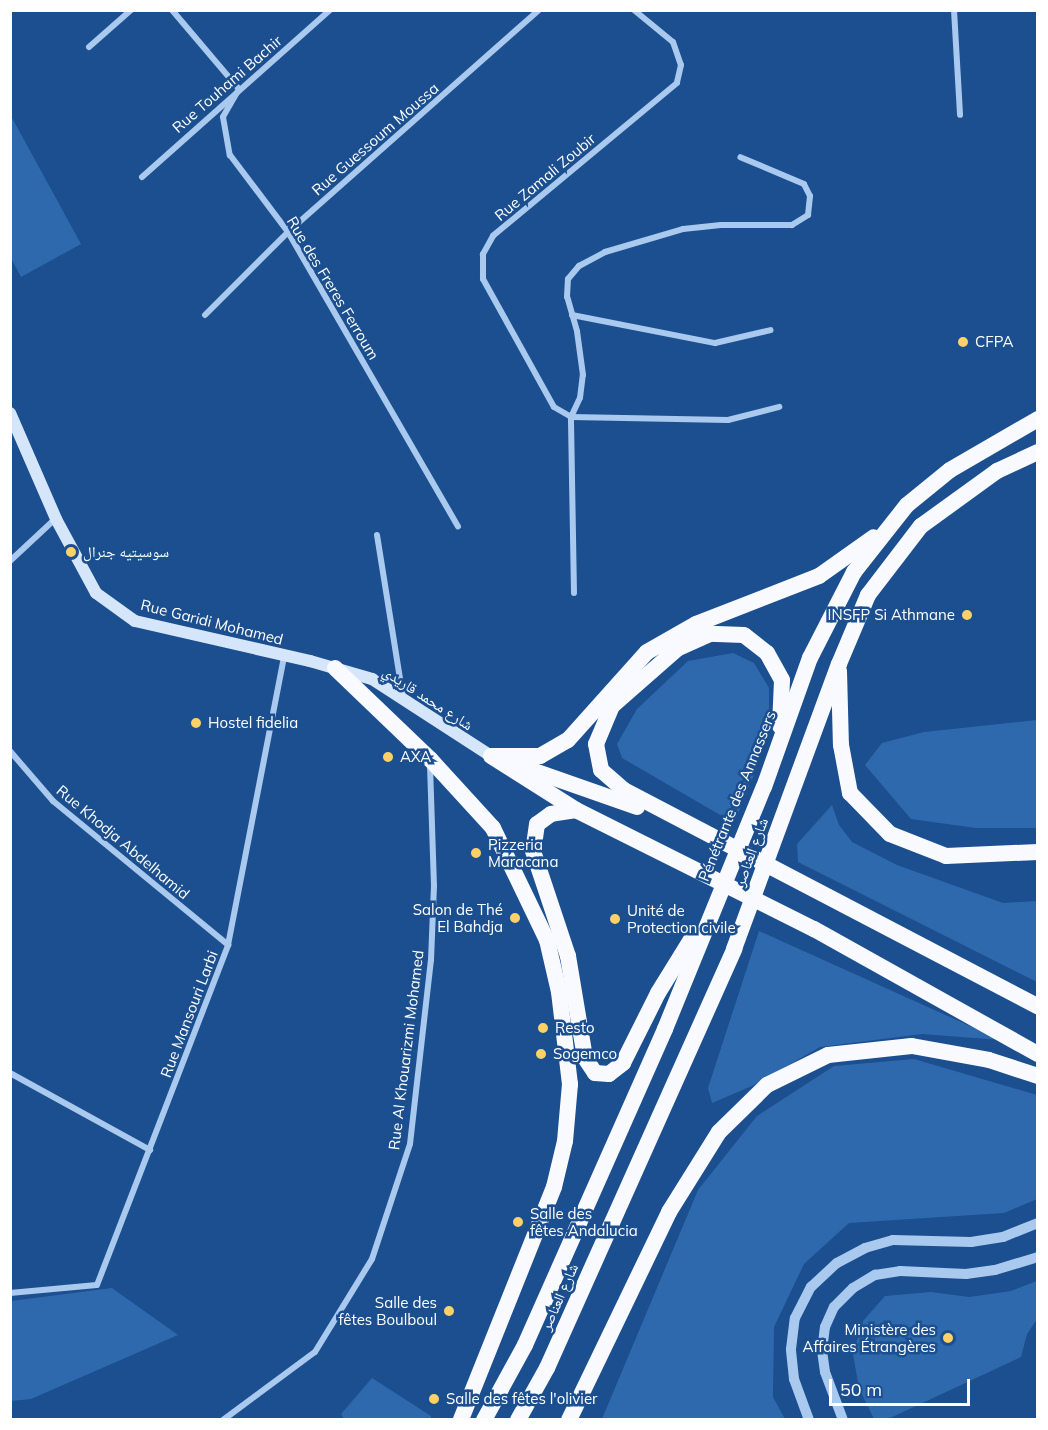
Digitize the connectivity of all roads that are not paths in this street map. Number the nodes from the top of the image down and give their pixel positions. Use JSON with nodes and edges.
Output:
{"nodes":[{"id":1,"x":130,"y":10,"type":"edge"},
{"id":2,"x":172,"y":10,"type":"edge"},
{"id":3,"x":330,"y":10,"type":"edge"},
{"id":4,"x":540,"y":10,"type":"edge"},
{"id":5,"x":634,"y":10,"type":"edge"},
{"id":6,"x":954,"y":10,"type":"edge"},
{"id":7,"x":88,"y":47,"type":"dead end"},
{"id":8,"x":239,"y":89,"type":"junction"},
{"id":9,"x":960,"y":115,"type":"dead end"},
{"id":10,"x":740,"y":157,"type":"dead end"},
{"id":11,"x":142,"y":177,"type":"dead end"},
{"id":12,"x":288,"y":232,"type":"junction"},
{"id":13,"x":205,"y":315,"type":"dead end"},
{"id":14,"x":572,"y":315,"type":"junction"},
{"id":15,"x":771,"y":330,"type":"dead end"},
{"id":16,"x":779,"y":407,"type":"dead end"},
{"id":17,"x":10,"y":413,"type":"edge"},
{"id":18,"x":571,"y":417,"type":"junction"},
{"id":19,"x":1038,"y":419,"type":"edge"},
{"id":20,"x":1038,"y":452,"type":"edge"},
{"id":21,"x":56,"y":519,"type":"junction"},
{"id":22,"x":895,"y":521,"type":"junction"},
{"id":23,"x":458,"y":526,"type":"dead end"},
{"id":24,"x":377,"y":535,"type":"dead end"},
{"id":25,"x":10,"y":561,"type":"edge"},
{"id":26,"x":574,"y":593,"type":"dead end"},
{"id":27,"x":284,"y":656,"type":"junction"},
{"id":28,"x":310,"y":661,"type":"joint"},
{"id":29,"x":839,"y":664,"type":"junction"},
{"id":30,"x":335,"y":668,"type":"junction"},
{"id":31,"x":403,"y":699,"type":"junction"},
{"id":32,"x":780,"y":741,"type":"junction"},
{"id":33,"x":10,"y":751,"type":"edge"},
{"id":34,"x":491,"y":756,"type":"junction"},
{"id":35,"x":430,"y":759,"type":"junction"},
{"id":36,"x":576,"y":810,"type":"junction"},
{"id":37,"x":694,"y":828,"type":"junction"},
{"id":38,"x":1038,"y":852,"type":"edge"},
{"id":39,"x":714,"y":901,"type":"junction"},
{"id":40,"x":228,"y":945,"type":"junction"},
{"id":41,"x":1038,"y":1006,"type":"edge"},
{"id":42,"x":1038,"y":1054,"type":"edge"},
{"id":43,"x":10,"y":1073,"type":"edge"},
{"id":44,"x":1038,"y":1076,"type":"edge"},
{"id":45,"x":150,"y":1150,"type":"junction"},
{"id":46,"x":1038,"y":1223,"type":"edge"},
{"id":47,"x":1038,"y":1257,"type":"edge"},
{"id":48,"x":10,"y":1293,"type":"edge"},
{"id":49,"x":222,"y":1419,"type":"edge"},
{"id":50,"x":461,"y":1419,"type":"edge"},
{"id":51,"x":484,"y":1419,"type":"edge"},
{"id":52,"x":518,"y":1419,"type":"edge"},
{"id":53,"x":569,"y":1419,"type":"edge"},
{"id":54,"x":809,"y":1419,"type":"edge"},
{"id":55,"x":843,"y":1419,"type":"edge"}],
"edges":[{"from":1,"to":7,"type":"street"},
{"from":2,"to":8,"type":"street"},
{"from":3,"to":8,"type":"street","name":"Rue Touhami Bachir"},
{"from":4,"to":12,"type":"street","name":"Rue Guessoum Moussa"},
{"from":5,"to":18,"type":"street","name":"Rue Zamali Zoubir"},
{"from":6,"to":9,"type":"street"},
{"from":8,"to":11,"type":"street","name":"Rue Touhami Bachir"},
{"from":8,"to":12,"type":"street","name":"Rue des Freres Ferroum"},
{"from":10,"to":14,"type":"street"},
{"from":12,"to":13,"type":"street","name":"Rue Guessoum Moussa"},
{"from":12,"to":23,"type":"street","name":"Rue des Freres Ferroum"},
{"from":14,"to":15,"type":"street"},
{"from":14,"to":18,"type":"street"},
{"from":16,"to":18,"type":"street"},
{"from":17,"to":21,"type":"main road","name":"Rue Garidi Mohamed"},
{"from":18,"to":26,"type":"street"},
{"from":19,"to":22,"type":"highway","name":"Pénétrante des Annassers"},
{"from":20,"to":29,"type":"highway","name":"شارع العناصر"},
{"from":21,"to":25,"type":"street"},
{"from":21,"to":27,"type":"main road","name":"Rue Garidi Mohamed"},
{"from":22,"to":32,"type":"highway","name":"Pénétrante des Annassers"},
{"from":22,"to":34,"type":"highway"},
{"from":24,"to":31,"type":"street"},
{"from":27,"to":28,"type":"main road","name":"Rue Garidi Mohamed"},
{"from":27,"to":40,"type":"street","name":"Rue Mansouri Larbi"},
{"from":28,"to":30,"type":"main road","name":"شارع محمد قاريدي"},
{"from":29,"to":38,"type":"highway"},
{"from":29,"to":52,"type":"highway","name":"شارع العناصر"},
{"from":30,"to":31,"type":"main road","name":"شارع محمد قاريدي"},
{"from":30,"to":35,"type":"highway"},
{"from":31,"to":34,"type":"main road","name":"شارع محمد قاريدي"},
{"from":32,"to":37,"type":"highway"},
{"from":32,"to":39,"type":"highway","name":"Pénétrante des Annassers"},
{"from":33,"to":40,"type":"street","name":"Rue Khodja Abdelhamid"},
{"from":34,"to":36,"type":"highway"},
{"from":34,"to":37,"type":"highway"},
{"from":35,"to":49,"type":"street","name":"Rue Al Khouarizmi Mohamed"},
{"from":35,"to":50,"type":"highway"},
{"from":36,"to":39,"type":"highway"},
{"from":36,"to":42,"type":"highway"},
{"from":37,"to":41,"type":"highway"},
{"from":39,"to":51,"type":"highway","name":"Pénétrante des Annassers"},
{"from":40,"to":45,"type":"street","name":"Rue Mansouri Larbi"},
{"from":43,"to":45,"type":"street"},
{"from":44,"to":53,"type":"highway"},
{"from":45,"to":48,"type":"street","name":"Rue Mansouri Larbi"},
{"from":46,"to":54,"type":"street"},
{"from":47,"to":55,"type":"street"}]}
